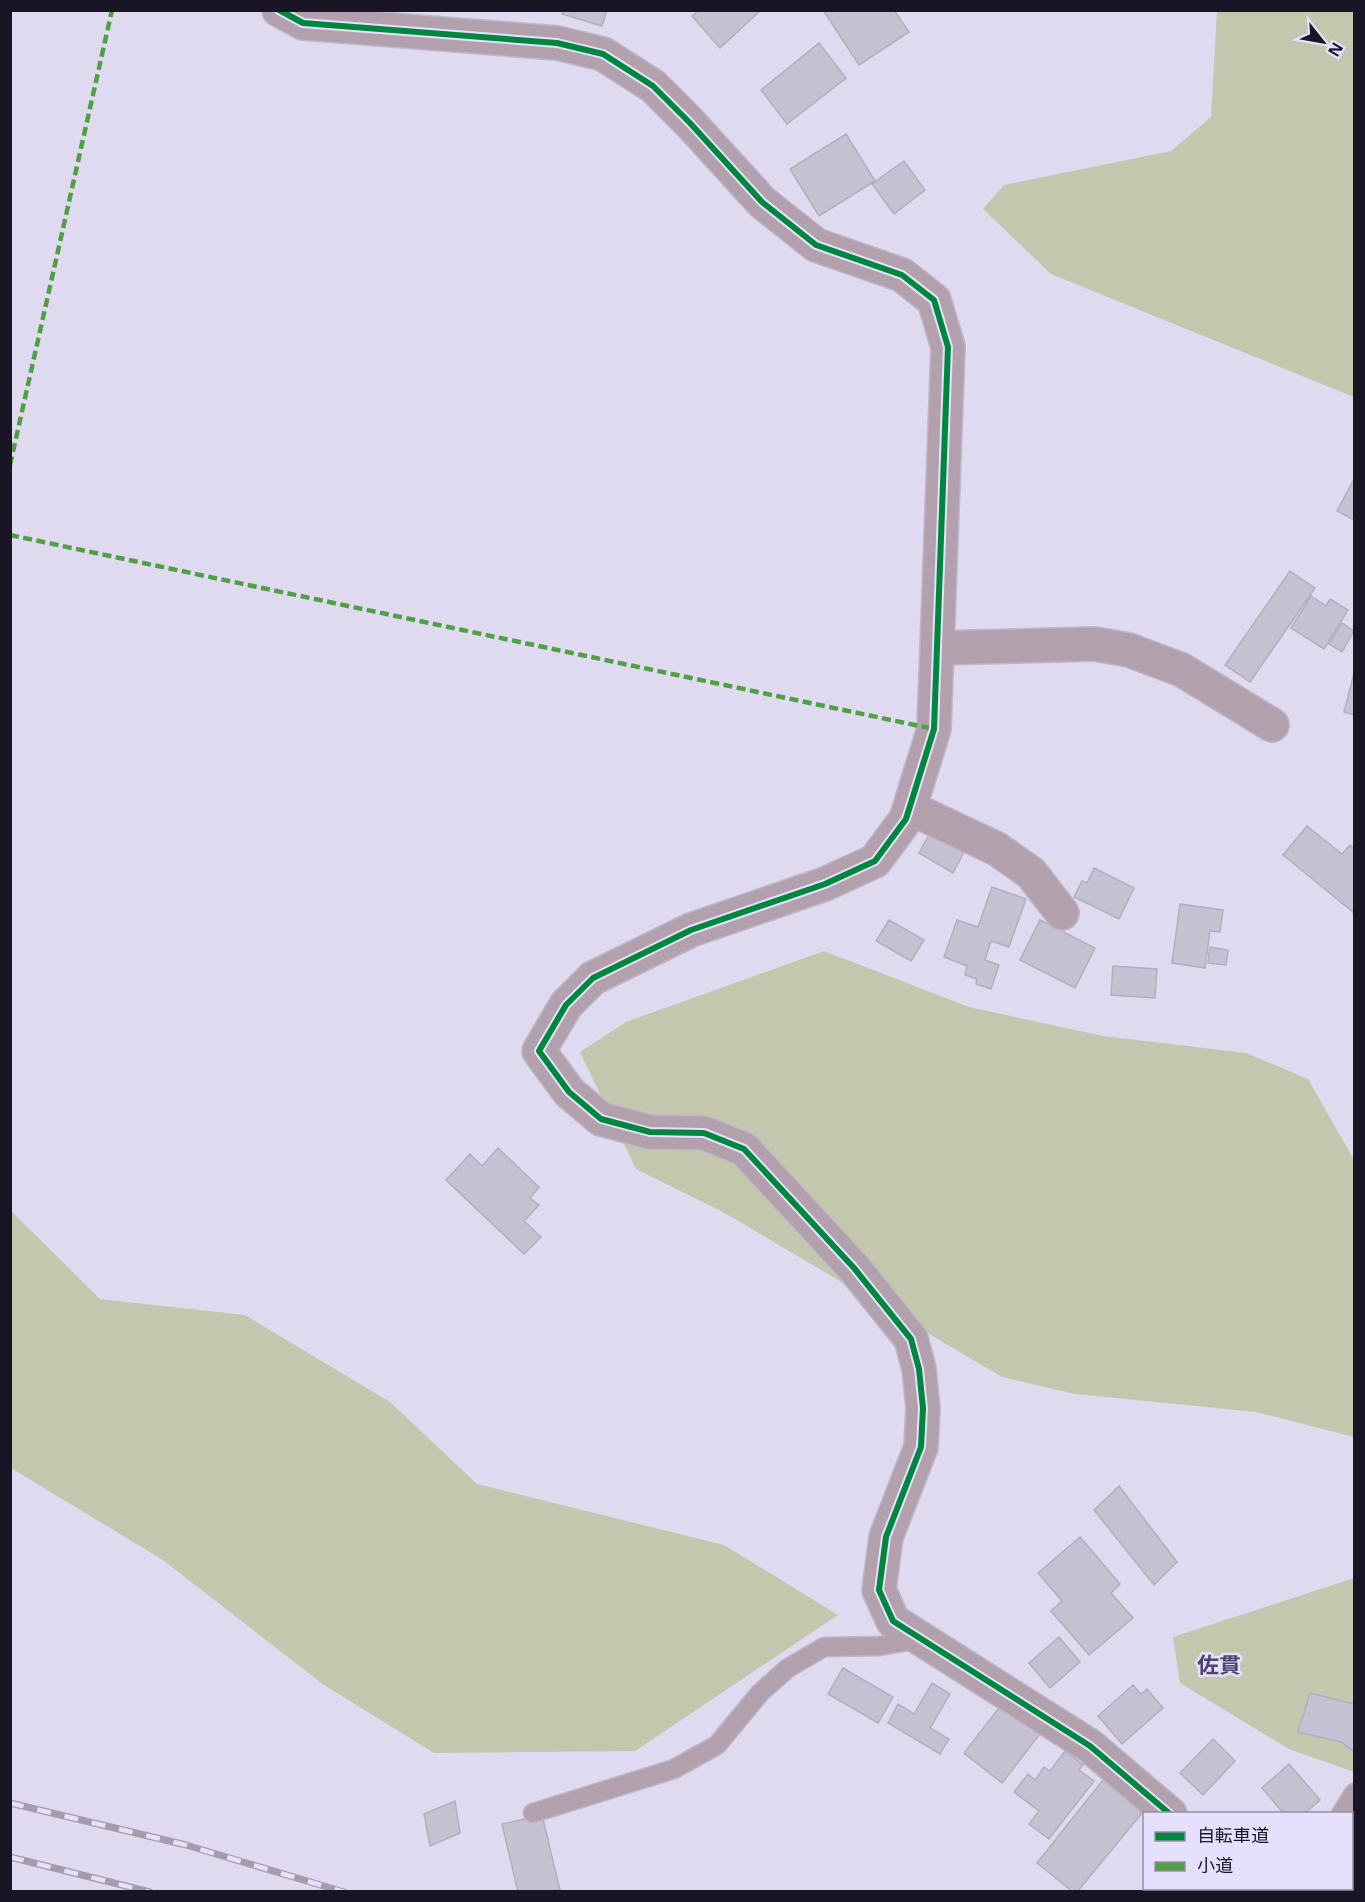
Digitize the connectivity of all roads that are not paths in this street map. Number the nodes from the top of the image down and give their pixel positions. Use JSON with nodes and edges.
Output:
{"nodes":[{"id":1,"x":279,"y":10,"type":"edge"},
{"id":2,"x":937,"y":648,"type":"junction"},
{"id":3,"x":1272,"y":725,"type":"dead end"},
{"id":4,"x":910,"y":808,"type":"junction"},
{"id":5,"x":1062,"y":913,"type":"dead end"},
{"id":6,"x":921,"y":1639,"type":"junction"},
{"id":7,"x":1354,"y":1793,"type":"edge"},
{"id":8,"x":1168,"y":1812,"type":"edge"},
{"id":9,"x":1342,"y":1812,"type":"edge"},
{"id":10,"x":533,"y":1813,"type":"dead end"}],
"edges":[{"from":1,"to":2,"type":"street"},
{"from":2,"to":3,"type":"street"},
{"from":2,"to":4,"type":"street"},
{"from":4,"to":5,"type":"street"},
{"from":4,"to":6,"type":"street"},
{"from":6,"to":8,"type":"street"},
{"from":6,"to":10,"type":"lane"},
{"from":7,"to":9,"type":"lane"}]}
